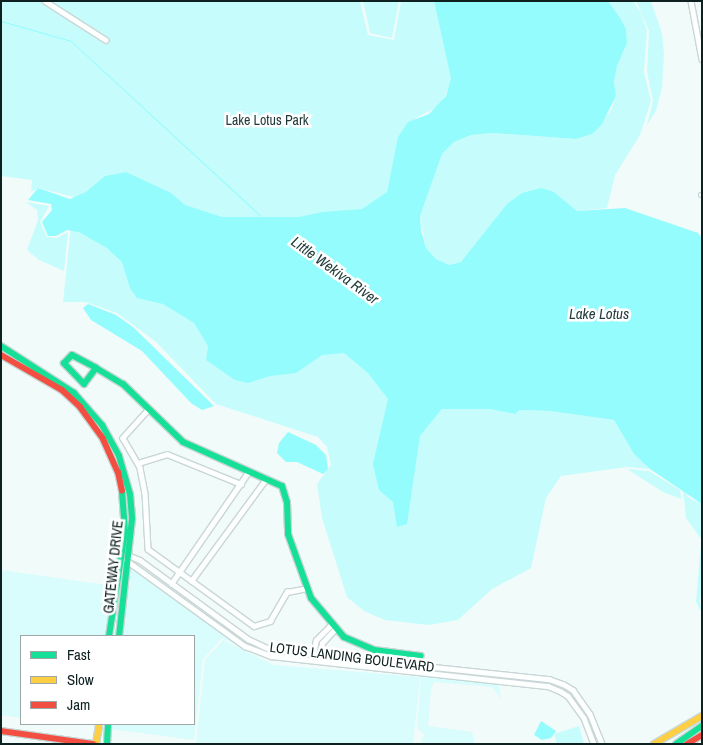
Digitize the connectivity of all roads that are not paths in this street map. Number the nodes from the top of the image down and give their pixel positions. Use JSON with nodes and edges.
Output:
{"nodes":[{"id":1,"x":45,"y":1,"type":"edge"},
{"id":2,"x":691,"y":1,"type":"edge"},
{"id":3,"x":106,"y":40,"type":"dead end"},
{"id":4,"x":700,"y":44,"type":"edge"},
{"id":5,"x":702,"y":59,"type":"edge"},
{"id":6,"x":1,"y":346,"type":"edge"},
{"id":7,"x":1,"y":355,"type":"edge"},
{"id":8,"x":96,"y":368,"type":"junction"},
{"id":9,"x":149,"y":409,"type":"junction"},
{"id":10,"x":138,"y":463,"type":"junction"},
{"id":11,"x":249,"y":471,"type":"junction"},
{"id":12,"x":266,"y":478,"type":"junction"},
{"id":13,"x":241,"y":484,"type":"junction"},
{"id":14,"x":126,"y":558,"type":"junction"},
{"id":15,"x":178,"y":573,"type":"junction"},
{"id":16,"x":190,"y":581,"type":"junction"},
{"id":17,"x":172,"y":583,"type":"junction"},
{"id":18,"x":307,"y":588,"type":"junction"},
{"id":19,"x":167,"y":590,"type":"junction"},
{"id":20,"x":334,"y":626,"type":"junction"},
{"id":21,"x":109,"y":635,"type":"edge"},
{"id":22,"x":119,"y":635,"type":"edge"},
{"id":23,"x":316,"y":640,"type":"junction"},
{"id":24,"x":322,"y":643,"type":"junction"},
{"id":25,"x":313,"y":654,"type":"junction"},
{"id":26,"x":320,"y":655,"type":"junction"},
{"id":27,"x":421,"y":656,"type":"dead end"},
{"id":28,"x":312,"y":661,"type":"junction"},
{"id":29,"x":319,"y":662,"type":"junction"},
{"id":30,"x":702,"y":716,"type":"edge"},
{"id":31,"x":99,"y":725,"type":"edge"},
{"id":32,"x":108,"y":725,"type":"edge"},
{"id":33,"x":702,"y":726,"type":"edge"},
{"id":34,"x":1,"y":731,"type":"edge"},
{"id":35,"x":702,"y":735,"type":"edge"},
{"id":36,"x":95,"y":744,"type":"edge"},
{"id":37,"x":107,"y":744,"type":"edge"},
{"id":38,"x":594,"y":744,"type":"edge"},
{"id":39,"x":602,"y":744,"type":"edge"},
{"id":40,"x":654,"y":744,"type":"edge"},
{"id":41,"x":676,"y":744,"type":"edge"},
{"id":42,"x":687,"y":744,"type":"edge"}],
"edges":[{"from":1,"to":3,"type":"street"},
{"from":2,"to":4,"type":"street"},
{"from":4,"to":5,"type":"street"},
{"from":6,"to":14,"type":"street","name":"GATEWAY DRIVE"},
{"from":7,"to":14,"type":"street","name":"GATEWAY DRIVE"},
{"from":8,"to":8,"type":"street"},
{"from":8,"to":9,"type":"street"},
{"from":9,"to":10,"type":"street"},
{"from":9,"to":11,"type":"street"},
{"from":10,"to":13,"type":"street"},
{"from":10,"to":15,"type":"street"},
{"from":11,"to":12,"type":"street"},
{"from":11,"to":13,"type":"street"},
{"from":12,"to":16,"type":"street"},
{"from":12,"to":18,"type":"street"},
{"from":13,"to":15,"type":"street"},
{"from":14,"to":17,"type":"street","name":"LOTUS LANDING BOULEVARD"},
{"from":14,"to":19,"type":"street","name":"LOTUS LANDING BOULEVARD"},
{"from":14,"to":21,"type":"street","name":"GATEWAY DRIVE"},
{"from":14,"to":22,"type":"street","name":"GATEWAY DRIVE"},
{"from":15,"to":16,"type":"street"},
{"from":15,"to":17,"type":"street"},
{"from":16,"to":18,"type":"street"},
{"from":17,"to":19,"type":"street"},
{"from":17,"to":25,"type":"street","name":"LOTUS LANDING BOULEVARD"},
{"from":18,"to":20,"type":"street"},
{"from":19,"to":28,"type":"street","name":"LOTUS LANDING BOULEVARD"},
{"from":20,"to":23,"type":"street"},
{"from":20,"to":24,"type":"street"},
{"from":20,"to":27,"type":"street"},
{"from":23,"to":24,"type":"street"},
{"from":23,"to":25,"type":"street"},
{"from":24,"to":26,"type":"street"},
{"from":25,"to":26,"type":"street","name":"LOTUS LANDING BOULEVARD"},
{"from":25,"to":28,"type":"street"},
{"from":26,"to":29,"type":"street"},
{"from":26,"to":39,"type":"street","name":"LOTUS LANDING BOULEVARD"},
{"from":28,"to":29,"type":"street","name":"LOTUS LANDING BOULEVARD"},
{"from":29,"to":38,"type":"street","name":"LOTUS LANDING BOULEVARD"},
{"from":30,"to":40,"type":"street"},
{"from":31,"to":36,"type":"street"},
{"from":32,"to":37,"type":"street"},
{"from":33,"to":41,"type":"street"},
{"from":34,"to":36,"type":"street"},
{"from":35,"to":42,"type":"street"}]}
